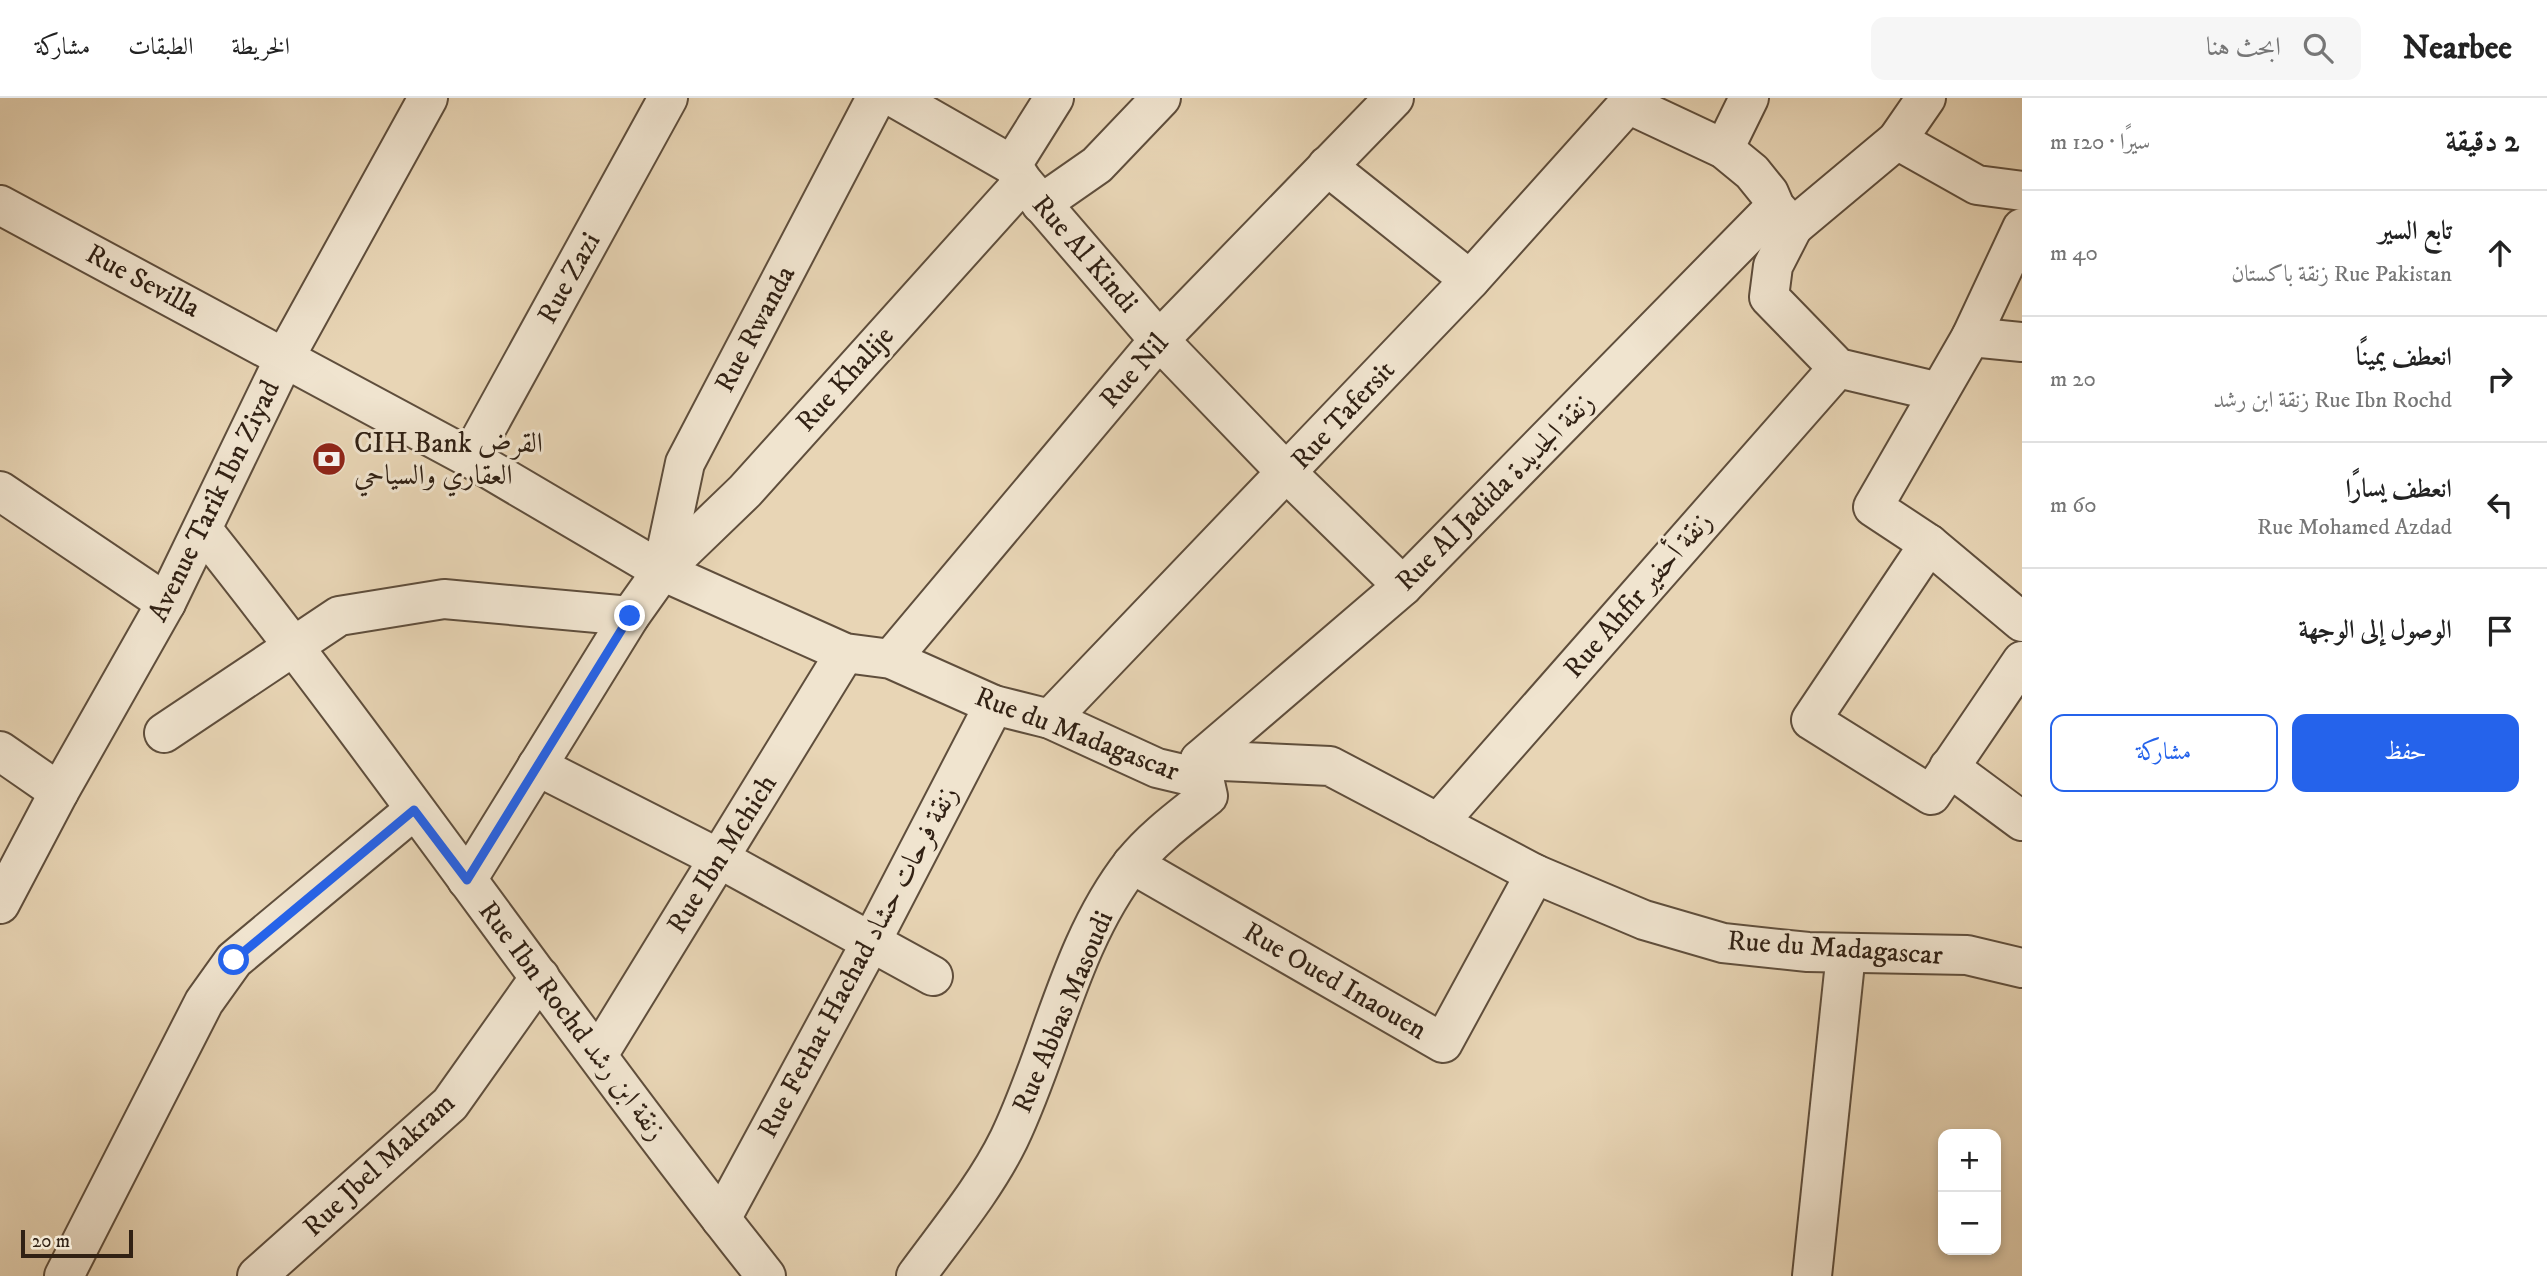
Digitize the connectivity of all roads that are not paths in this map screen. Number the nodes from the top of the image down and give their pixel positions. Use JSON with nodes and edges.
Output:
{"nodes":[{"id":1,"x":428,"y":98,"type":"edge"},
{"id":2,"x":668,"y":98,"type":"edge"},
{"id":3,"x":876,"y":98,"type":"edge"},
{"id":4,"x":895,"y":98,"type":"edge"},
{"id":5,"x":1054,"y":98,"type":"edge"},
{"id":6,"x":1161,"y":98,"type":"edge"},
{"id":7,"x":1394,"y":98,"type":"edge"},
{"id":8,"x":1749,"y":98,"type":"edge"},
{"id":9,"x":1926,"y":98,"type":"edge"},
{"id":10,"x":1897,"y":140,"type":"junction"},
{"id":11,"x":1724,"y":149,"type":"junction"},
{"id":12,"x":1327,"y":166,"type":"junction"},
{"id":13,"x":1025,"y":184,"type":"junction"},
{"id":14,"x":2022,"y":191,"type":"edge"},
{"id":15,"x":0,"y":205,"type":"edge"},
{"id":16,"x":1784,"y":217,"type":"junction"},
{"id":17,"x":2022,"y":228,"type":"edge"},
{"id":18,"x":1470,"y":280,"type":"junction"},
{"id":19,"x":1971,"y":337,"type":"junction"},
{"id":20,"x":1159,"y":340,"type":"junction"},
{"id":21,"x":2022,"y":342,"type":"edge"},
{"id":22,"x":285,"y":357,"type":"junction"},
{"id":23,"x":1838,"y":368,"type":"junction"},
{"id":24,"x":1939,"y":392,"type":"junction"},
{"id":25,"x":470,"y":458,"type":"junction"},
{"id":26,"x":1287,"y":474,"type":"junction"},
{"id":27,"x":0,"y":491,"type":"edge"},
{"id":28,"x":203,"y":530,"type":"junction"},
{"id":29,"x":1929,"y":544,"type":"junction"},
{"id":30,"x":662,"y":571,"type":"junction"},
{"id":31,"x":1403,"y":586,"type":"junction"},
{"id":32,"x":166,"y":603,"type":"junction"},
{"id":33,"x":630,"y":616,"type":"junction"},
{"id":34,"x":2022,"y":622,"type":"edge"},
{"id":35,"x":296,"y":647,"type":"junction"},
{"id":36,"x":845,"y":653,"type":"junction"},
{"id":37,"x":891,"y":659,"type":"junction"},
{"id":38,"x":2022,"y":661,"type":"edge"},
{"id":39,"x":994,"y":705,"type":"junction"},
{"id":40,"x":1050,"y":719,"type":"junction"},
{"id":41,"x":164,"y":733,"type":"dead end"},
{"id":42,"x":0,"y":751,"type":"edge"},
{"id":43,"x":1200,"y":760,"type":"junction"},
{"id":44,"x":537,"y":766,"type":"junction"},
{"id":45,"x":1949,"y":767,"type":"junction"},
{"id":46,"x":59,"y":792,"type":"junction"},
{"id":47,"x":414,"y":810,"type":"junction"},
{"id":48,"x":2022,"y":821,"type":"edge"},
{"id":49,"x":1438,"y":822,"type":"junction"},
{"id":50,"x":720,"y":859,"type":"junction"},
{"id":51,"x":1132,"y":864,"type":"junction"},
{"id":52,"x":1535,"y":874,"type":"junction"},
{"id":53,"x":467,"y":880,"type":"junction"},
{"id":54,"x":0,"y":904,"type":"edge"},
{"id":55,"x":871,"y":942,"type":"junction"},
{"id":56,"x":1846,"y":953,"type":"junction"},
{"id":57,"x":2022,"y":968,"type":"edge"},
{"id":58,"x":933,"y":976,"type":"dead end"},
{"id":59,"x":540,"y":977,"type":"junction"},
{"id":60,"x":598,"y":1055,"type":"junction"},
{"id":61,"x":721,"y":1219,"type":"junction"},
{"id":62,"x":64,"y":1276,"type":"edge"},
{"id":63,"x":257,"y":1276,"type":"edge"},
{"id":64,"x":766,"y":1276,"type":"edge"},
{"id":65,"x":916,"y":1276,"type":"edge"},
{"id":66,"x":1812,"y":1276,"type":"edge"}],
"edges":[{"from":1,"to":22,"type":"street","name":"Avenue Tarik Ibn Ziyad"},
{"from":2,"to":25,"type":"street","name":"Rue Zazi"},
{"from":3,"to":30,"type":"street","name":"Rue Rwanda"},
{"from":4,"to":13,"type":"street","name":"Rue Al Kindi"},
{"from":5,"to":13,"type":"street"},
{"from":6,"to":13,"type":"street"},
{"from":7,"to":12,"type":"street","name":"Rue Nil"},
{"from":8,"to":11,"type":"street"},
{"from":9,"to":10,"type":"street","name":"Rue Al Jadida زنقة الجديدة"},
{"from":10,"to":14,"type":"street"},
{"from":10,"to":16,"type":"street","name":"Rue Al Jadida زنقة الجديدة"},
{"from":11,"to":16,"type":"street"},
{"from":11,"to":18,"type":"street","name":"Rue Tafersit"},
{"from":12,"to":18,"type":"street"},
{"from":12,"to":20,"type":"street","name":"Rue Nil"},
{"from":13,"to":20,"type":"street","name":"Rue Al Kindi"},
{"from":13,"to":30,"type":"street","name":"Rue Khalije"},
{"from":15,"to":22,"type":"street","name":"Rue Sevilla"},
{"from":16,"to":23,"type":"street"},
{"from":16,"to":31,"type":"street","name":"Rue Al Jadida زنقة الجديدة"},
{"from":17,"to":19,"type":"street"},
{"from":18,"to":26,"type":"street","name":"Rue Tafersit"},
{"from":19,"to":21,"type":"street"},
{"from":19,"to":24,"type":"street"},
{"from":20,"to":26,"type":"street","name":"Rue Al Kindi"},
{"from":20,"to":37,"type":"street","name":"Rue Nil"},
{"from":22,"to":25,"type":"street","name":"Rue du Madagascar"},
{"from":22,"to":28,"type":"street","name":"Avenue Tarik Ibn Ziyad"},
{"from":23,"to":24,"type":"street"},
{"from":23,"to":49,"type":"street","name":"Rue Ahfir زنقة أحفير"},
{"from":24,"to":29,"type":"street"},
{"from":25,"to":30,"type":"street","name":"Rue du Madagascar"},
{"from":26,"to":31,"type":"street","name":"Rue Al Kindi"},
{"from":26,"to":40,"type":"street","name":"Rue Tafersit"},
{"from":27,"to":32,"type":"street"},
{"from":28,"to":32,"type":"street","name":"Avenue Tarik Ibn Ziyad"},
{"from":28,"to":35,"type":"street","name":"Rue Ibn Rochd زنقة ابن رشد"},
{"from":29,"to":34,"type":"street"},
{"from":29,"to":45,"type":"street"},
{"from":30,"to":33,"type":"street"},
{"from":30,"to":36,"type":"street","name":"Rue du Madagascar"},
{"from":31,"to":43,"type":"street","name":"Rue Al Jadida زنقة الجديدة"},
{"from":32,"to":46,"type":"street","name":"Avenue Tarik Ibn Ziyad"},
{"from":33,"to":35,"type":"street"},
{"from":33,"to":44,"type":"street"},
{"from":35,"to":41,"type":"street"},
{"from":35,"to":47,"type":"street","name":"Rue Ibn Rochd زنقة ابن رشد"},
{"from":36,"to":37,"type":"street","name":"Rue du Madagascar"},
{"from":36,"to":50,"type":"street","name":"Rue Ibn Mchich"},
{"from":37,"to":39,"type":"street","name":"Rue du Madagascar"},
{"from":38,"to":45,"type":"street"},
{"from":39,"to":40,"type":"street","name":"Rue du Madagascar"},
{"from":39,"to":55,"type":"street","name":"Rue Ferhat Hachad زنقة فرحات حشاد"},
{"from":40,"to":43,"type":"street","name":"Rue du Madagascar"},
{"from":42,"to":46,"type":"street"},
{"from":43,"to":49,"type":"street","name":"Rue du Madagascar"},
{"from":43,"to":51,"type":"street","name":"Rue Abbas Masoudi"},
{"from":44,"to":50,"type":"street"},
{"from":44,"to":53,"type":"street"},
{"from":45,"to":48,"type":"street"},
{"from":46,"to":54,"type":"street","name":"Avenue Tarik Ibn Ziyad"},
{"from":47,"to":53,"type":"street","name":"Rue Ibn Rochd زنقة ابن رشد"},
{"from":47,"to":62,"type":"street"},
{"from":49,"to":52,"type":"street","name":"Rue du Madagascar"},
{"from":50,"to":55,"type":"street"},
{"from":50,"to":60,"type":"street","name":"Rue Ibn Mchich"},
{"from":51,"to":52,"type":"street","name":"Rue Oued Inaouen"},
{"from":51,"to":65,"type":"street","name":"Rue Abbas Masoudi"},
{"from":52,"to":56,"type":"street","name":"Rue du Madagascar"},
{"from":53,"to":59,"type":"street","name":"Rue Ibn Rochd زنقة ابن رشد"},
{"from":55,"to":58,"type":"street"},
{"from":55,"to":61,"type":"street","name":"Rue Ferhat Hachad زنقة فرحات حشاد"},
{"from":56,"to":57,"type":"street","name":"Rue du Madagascar"},
{"from":56,"to":66,"type":"street"},
{"from":59,"to":60,"type":"street","name":"Rue Ibn Rochd زنقة ابن رشد"},
{"from":59,"to":63,"type":"street","name":"Rue Jbel Makram"},
{"from":60,"to":61,"type":"street","name":"Rue Ibn Rochd زنقة ابن رشد"},
{"from":61,"to":64,"type":"street","name":"Rue Ibn Rochd زنقة ابن رشد"}]}
